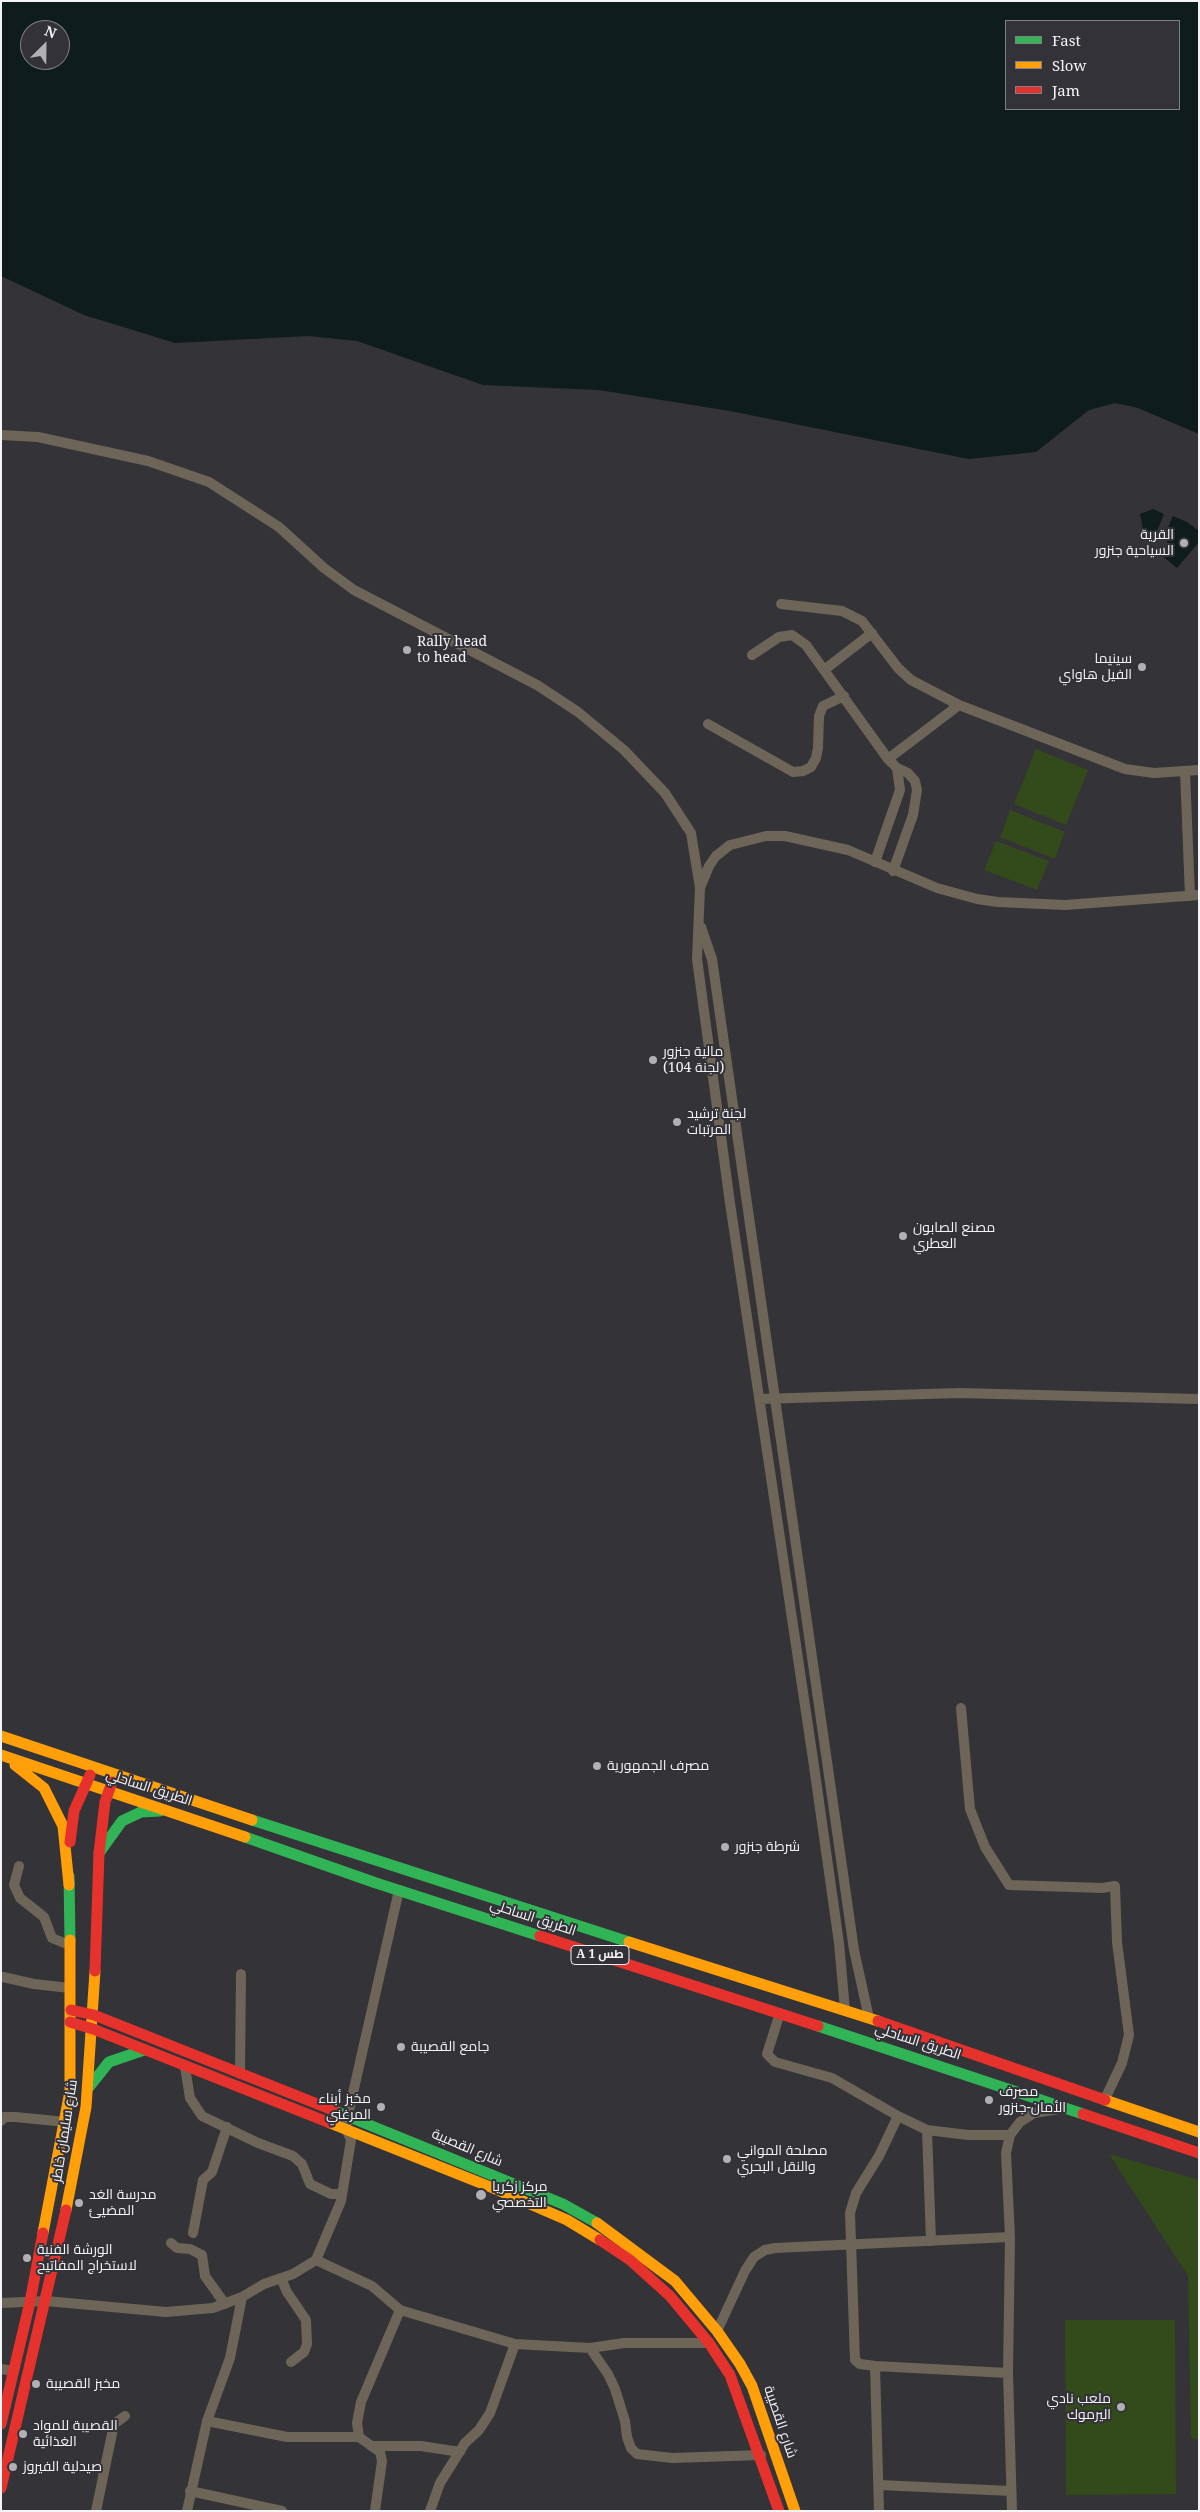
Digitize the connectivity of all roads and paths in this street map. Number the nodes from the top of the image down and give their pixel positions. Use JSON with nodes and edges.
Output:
{"nodes":[{"id":1,"x":1,"y":435,"type":"edge"},
{"id":2,"x":782,"y":604,"type":"dead end"},
{"id":3,"x":872,"y":633,"type":"junction"},
{"id":4,"x":752,"y":655,"type":"dead end"},
{"id":5,"x":824,"y":670,"type":"junction"},
{"id":6,"x":844,"y":696,"type":"junction"},
{"id":7,"x":959,"y":705,"type":"junction"},
{"id":8,"x":708,"y":724,"type":"dead end"},
{"id":9,"x":888,"y":759,"type":"junction"},
{"id":10,"x":897,"y":768,"type":"junction"},
{"id":11,"x":1199,"y":770,"type":"edge"},
{"id":12,"x":1185,"y":771,"type":"junction"},
{"id":13,"x":875,"y":862,"type":"junction"},
{"id":14,"x":893,"y":871,"type":"junction"},
{"id":15,"x":700,"y":888,"type":"junction"},
{"id":16,"x":1195,"y":896,"type":"edge"},
{"id":17,"x":699,"y":922,"type":"junction"},
{"id":18,"x":721,"y":1028,"type":"junction"},
{"id":19,"x":706,"y":1031,"type":"junction"},
{"id":20,"x":758,"y":1286,"type":"junction"},
{"id":21,"x":743,"y":1288,"type":"junction"},
{"id":22,"x":776,"y":1398,"type":"junction"},
{"id":23,"x":759,"y":1399,"type":"junction"},
{"id":24,"x":1199,"y":1399,"type":"edge"},
{"id":25,"x":961,"y":1708,"type":"dead end"},
{"id":26,"x":1,"y":1736,"type":"edge"},
{"id":27,"x":1,"y":1756,"type":"edge"},
{"id":28,"x":93,"y":1767,"type":"junction"},
{"id":29,"x":116,"y":1775,"type":"junction"},
{"id":30,"x":86,"y":1783,"type":"junction"},
{"id":31,"x":108,"y":1791,"type":"junction"},
{"id":32,"x":182,"y":1815,"type":"junction"},
{"id":33,"x":99,"y":1853,"type":"junction"},
{"id":34,"x":19,"y":1866,"type":"dead end"},
{"id":35,"x":69,"y":1886,"type":"junction"},
{"id":36,"x":399,"y":1890,"type":"junction"},
{"id":37,"x":70,"y":1945,"type":"junction"},
{"id":38,"x":241,"y":1974,"type":"dead end"},
{"id":39,"x":3,"y":1976,"type":"dead end"},
{"id":40,"x":70,"y":1988,"type":"junction"},
{"id":41,"x":71,"y":2010,"type":"junction"},
{"id":42,"x":845,"y":2010,"type":"junction"},
{"id":43,"x":780,"y":2013,"type":"junction"},
{"id":44,"x":94,"y":2015,"type":"junction"},
{"id":45,"x":869,"y":2018,"type":"junction"},
{"id":46,"x":70,"y":2022,"type":"junction"},
{"id":47,"x":93,"y":2028,"type":"junction"},
{"id":48,"x":144,"y":2050,"type":"junction"},
{"id":49,"x":185,"y":2066,"type":"junction"},
{"id":50,"x":240,"y":2074,"type":"junction"},
{"id":51,"x":89,"y":2088,"type":"junction"},
{"id":52,"x":1105,"y":2099,"type":"junction"},
{"id":53,"x":1068,"y":2107,"type":"junction"},
{"id":54,"x":348,"y":2115,"type":"junction"},
{"id":55,"x":898,"y":2116,"type":"junction"},
{"id":56,"x":1,"y":2121,"type":"edge"},
{"id":57,"x":66,"y":2122,"type":"junction"},
{"id":58,"x":228,"y":2127,"type":"junction"},
{"id":59,"x":346,"y":2129,"type":"junction"},
{"id":60,"x":927,"y":2130,"type":"junction"},
{"id":61,"x":1199,"y":2132,"type":"edge"},
{"id":62,"x":1010,"y":2135,"type":"junction"},
{"id":63,"x":1199,"y":2153,"type":"edge"},
{"id":64,"x":342,"y":2194,"type":"junction"},
{"id":65,"x":193,"y":2233,"type":"dead end"},
{"id":66,"x":1010,"y":2237,"type":"junction"},
{"id":67,"x":931,"y":2241,"type":"junction"},
{"id":68,"x":171,"y":2243,"type":"dead end"},
{"id":69,"x":852,"y":2246,"type":"junction"},
{"id":70,"x":316,"y":2260,"type":"junction"},
{"id":71,"x":281,"y":2278,"type":"junction"},
{"id":72,"x":242,"y":2297,"type":"junction"},
{"id":73,"x":46,"y":2301,"type":"junction"},
{"id":74,"x":30,"y":2302,"type":"junction"},
{"id":75,"x":1,"y":2303,"type":"edge"},
{"id":76,"x":225,"y":2304,"type":"junction"},
{"id":77,"x":400,"y":2310,"type":"junction"},
{"id":78,"x":717,"y":2331,"type":"junction"},
{"id":79,"x":709,"y":2343,"type":"junction"},
{"id":80,"x":515,"y":2344,"type":"junction"},
{"id":81,"x":590,"y":2348,"type":"junction"},
{"id":82,"x":291,"y":2362,"type":"dead end"},
{"id":83,"x":875,"y":2366,"type":"junction"},
{"id":84,"x":1,"y":2369,"type":"edge"},
{"id":85,"x":14,"y":2371,"type":"junction"},
{"id":86,"x":1008,"y":2373,"type":"junction"},
{"id":87,"x":125,"y":2416,"type":"dead end"},
{"id":88,"x":207,"y":2421,"type":"junction"},
{"id":89,"x":1,"y":2424,"type":"edge"},
{"id":90,"x":359,"y":2437,"type":"junction"},
{"id":91,"x":371,"y":2446,"type":"junction"},
{"id":92,"x":460,"y":2452,"type":"junction"},
{"id":93,"x":760,"y":2455,"type":"junction"},
{"id":94,"x":879,"y":2485,"type":"junction"},
{"id":95,"x":1,"y":2488,"type":"edge"},
{"id":96,"x":190,"y":2491,"type":"junction"},
{"id":97,"x":1011,"y":2491,"type":"junction"},
{"id":98,"x":96,"y":2511,"type":"edge"},
{"id":99,"x":187,"y":2511,"type":"edge"},
{"id":100,"x":282,"y":2511,"type":"edge"},
{"id":101,"x":375,"y":2511,"type":"edge"},
{"id":102,"x":430,"y":2511,"type":"edge"},
{"id":103,"x":779,"y":2511,"type":"edge"},
{"id":104,"x":795,"y":2511,"type":"edge"},
{"id":105,"x":879,"y":2511,"type":"edge"},
{"id":106,"x":1012,"y":2511,"type":"edge"}],
"edges":[{"from":1,"to":15,"type":"street"},
{"from":2,"to":3,"type":"street"},
{"from":3,"to":5,"type":"street"},
{"from":3,"to":7,"type":"street"},
{"from":4,"to":5,"type":"street"},
{"from":5,"to":6,"type":"street"},
{"from":6,"to":8,"type":"street"},
{"from":6,"to":9,"type":"street"},
{"from":7,"to":9,"type":"street"},
{"from":7,"to":12,"type":"street"},
{"from":9,"to":10,"type":"street"},
{"from":10,"to":13,"type":"street"},
{"from":10,"to":14,"type":"street"},
{"from":11,"to":12,"type":"street"},
{"from":12,"to":16,"type":"street"},
{"from":13,"to":14,"type":"street"},
{"from":13,"to":15,"type":"street"},
{"from":14,"to":16,"type":"street"},
{"from":15,"to":17,"type":"street"},
{"from":17,"to":18,"type":"street"},
{"from":17,"to":19,"type":"street"},
{"from":18,"to":19,"type":"street"},
{"from":18,"to":20,"type":"street"},
{"from":19,"to":21,"type":"street"},
{"from":20,"to":21,"type":"street"},
{"from":20,"to":22,"type":"street"},
{"from":21,"to":23,"type":"street"},
{"from":22,"to":23,"type":"street"},
{"from":22,"to":24,"type":"street"},
{"from":22,"to":45,"type":"street"},
{"from":23,"to":42,"type":"street"},
{"from":25,"to":52,"type":"street"},
{"from":26,"to":28,"type":"main road","name":"الطريق الساحلي","number":"A 1 طس"},
{"from":27,"to":30,"type":"main road","name":"الطريق الساحلي","number":"A 1 طس"},
{"from":27,"to":35,"type":"main road"},
{"from":28,"to":29,"type":"main road","name":"الطريق الساحلي","number":"A 1 طس"},
{"from":28,"to":30,"type":"main road","name":"شارع سليمان خاطر"},
{"from":29,"to":31,"type":"main road","name":"شارع سليمان خاطر"},
{"from":29,"to":42,"type":"main road","name":"الطريق الساحلي","number":"A 1 طس"},
{"from":30,"to":31,"type":"main road","name":"الطريق الساحلي","number":"A 1 طس"},
{"from":30,"to":35,"type":"main road","name":"شارع سليمان خاطر"},
{"from":31,"to":32,"type":"main road","name":"الطريق الساحلي","number":"A 1 طس"},
{"from":31,"to":33,"type":"main road","name":"شارع سليمان خاطر"},
{"from":32,"to":33,"type":"main road"},
{"from":32,"to":36,"type":"main road","name":"الطريق الساحلي","number":"A 1 طس"},
{"from":33,"to":44,"type":"main road","name":"شارع سليمان خاطر"},
{"from":34,"to":37,"type":"street"},
{"from":35,"to":37,"type":"main road","name":"شارع سليمان خاطر"},
{"from":36,"to":43,"type":"main road","name":"الطريق الساحلي","number":"A 1 طس"},
{"from":36,"to":54,"type":"street"},
{"from":37,"to":40,"type":"main road","name":"شارع سليمان خاطر"},
{"from":38,"to":50,"type":"street"},
{"from":39,"to":40,"type":"street"},
{"from":40,"to":41,"type":"main road","name":"شارع سليمان خاطر"},
{"from":41,"to":44,"type":"main road","name":"شارع القصيبة"},
{"from":41,"to":46,"type":"main road","name":"شارع سليمان خاطر"},
{"from":42,"to":45,"type":"main road","name":"الطريق الساحلي","number":"A 1 طس"},
{"from":43,"to":53,"type":"main road","name":"الطريق الساحلي","number":"A 1 طس"},
{"from":43,"to":55,"type":"street"},
{"from":44,"to":47,"type":"main road","name":"شارع سليمان خاطر"},
{"from":44,"to":50,"type":"main road","name":"شارع القصيبة"},
{"from":45,"to":52,"type":"main road","name":"الطريق الساحلي","number":"A 1 طس"},
{"from":46,"to":47,"type":"main road"},
{"from":46,"to":57,"type":"main road","name":"شارع سليمان خاطر"},
{"from":47,"to":48,"type":"main road"},
{"from":47,"to":51,"type":"main road","name":"شارع سليمان خاطر"},
{"from":48,"to":49,"type":"main road"},
{"from":48,"to":51,"type":"main road"},
{"from":49,"to":58,"type":"street"},
{"from":49,"to":59,"type":"main road"},
{"from":50,"to":54,"type":"main road","name":"شارع القصيبة"},
{"from":51,"to":73,"type":"main road","name":"شارع سليمان خاطر"},
{"from":52,"to":61,"type":"main road","name":"الطريق الساحلي","number":"A 1 طس"},
{"from":53,"to":62,"type":"street"},
{"from":53,"to":63,"type":"main road","name":"الطريق الساحلي","number":"A 1 طس"},
{"from":54,"to":59,"type":"street"},
{"from":54,"to":78,"type":"main road","name":"شارع القصيبة"},
{"from":55,"to":60,"type":"street"},
{"from":55,"to":69,"type":"street"},
{"from":56,"to":57,"type":"street"},
{"from":57,"to":74,"type":"main road","name":"شارع سليمان خاطر"},
{"from":58,"to":64,"type":"street"},
{"from":58,"to":65,"type":"street"},
{"from":59,"to":64,"type":"street"},
{"from":59,"to":79,"type":"main road"},
{"from":60,"to":62,"type":"street"},
{"from":60,"to":67,"type":"street"},
{"from":62,"to":66,"type":"street"},
{"from":64,"to":70,"type":"street"},
{"from":66,"to":67,"type":"street"},
{"from":66,"to":86,"type":"street"},
{"from":67,"to":69,"type":"street"},
{"from":68,"to":76,"type":"street"},
{"from":69,"to":78,"type":"street"},
{"from":69,"to":83,"type":"street"},
{"from":70,"to":71,"type":"street"},
{"from":70,"to":77,"type":"street"},
{"from":71,"to":72,"type":"street"},
{"from":71,"to":82,"type":"street"},
{"from":72,"to":76,"type":"street"},
{"from":72,"to":88,"type":"street"},
{"from":73,"to":74,"type":"street"},
{"from":73,"to":76,"type":"street"},
{"from":73,"to":95,"type":"main road","name":"شارع سليمان خاطر"},
{"from":74,"to":75,"type":"street"},
{"from":74,"to":85,"type":"main road","name":"شارع سليمان خاطر"},
{"from":77,"to":80,"type":"street"},
{"from":77,"to":90,"type":"street"},
{"from":78,"to":104,"type":"main road","name":"شارع القصيبة"},
{"from":79,"to":81,"type":"street"},
{"from":79,"to":93,"type":"main road"},
{"from":80,"to":81,"type":"street"},
{"from":80,"to":92,"type":"street"},
{"from":81,"to":93,"type":"street"},
{"from":83,"to":86,"type":"street"},
{"from":83,"to":94,"type":"street"},
{"from":84,"to":85,"type":"street"},
{"from":85,"to":89,"type":"main road","name":"شارع سليمان خاطر"},
{"from":86,"to":97,"type":"street"},
{"from":87,"to":98,"type":"street"},
{"from":88,"to":90,"type":"street"},
{"from":88,"to":96,"type":"street"},
{"from":90,"to":91,"type":"street"},
{"from":91,"to":92,"type":"street"},
{"from":91,"to":101,"type":"street"},
{"from":92,"to":102,"type":"street"},
{"from":93,"to":103,"type":"main road"},
{"from":94,"to":97,"type":"street"},
{"from":94,"to":105,"type":"street"},
{"from":96,"to":99,"type":"street"},
{"from":96,"to":100,"type":"street"},
{"from":97,"to":106,"type":"street"}]}
